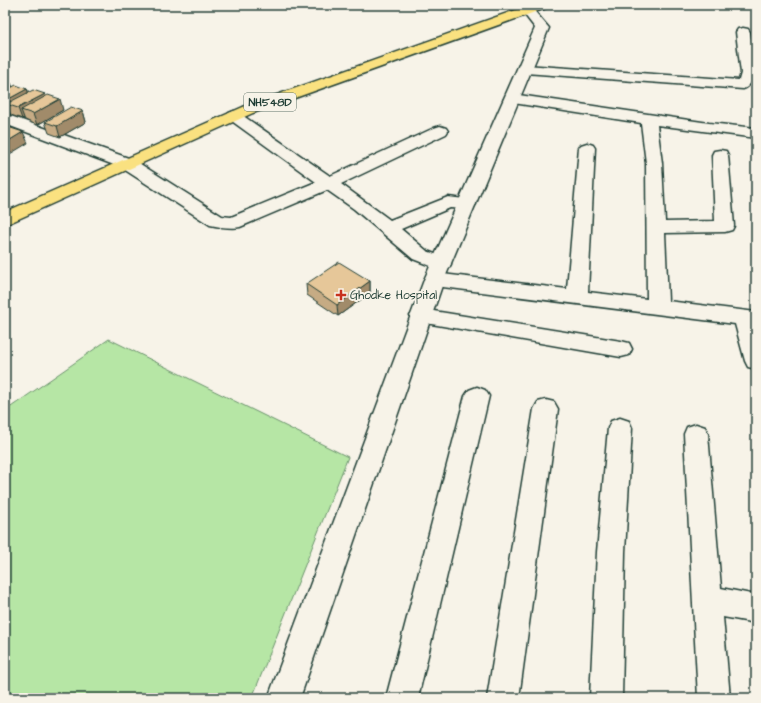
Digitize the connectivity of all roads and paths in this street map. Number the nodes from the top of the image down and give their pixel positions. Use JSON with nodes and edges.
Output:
{"nodes":[{"id":1,"x":534,"y":8,"type":"edge"},
{"id":2,"x":743,"y":32,"type":"dead end"},
{"id":3,"x":525,"y":69,"type":"junction"},
{"id":4,"x":512,"y":99,"type":"junction"},
{"id":5,"x":234,"y":116,"type":"junction"},
{"id":6,"x":648,"y":118,"type":"junction"},
{"id":7,"x":5,"y":119,"type":"edge"},
{"id":8,"x":440,"y":131,"type":"dead end"},
{"id":9,"x":756,"y":133,"type":"edge"},
{"id":10,"x":587,"y":148,"type":"dead end"},
{"id":11,"x":720,"y":155,"type":"dead end"},
{"id":12,"x":128,"y":164,"type":"junction"},
{"id":13,"x":327,"y":184,"type":"junction"},
{"id":14,"x":467,"y":204,"type":"junction"},
{"id":15,"x":5,"y":219,"type":"edge"},
{"id":16,"x":388,"y":228,"type":"junction"},
{"id":17,"x":656,"y":228,"type":"junction"},
{"id":18,"x":438,"y":272,"type":"junction"},
{"id":19,"x":577,"y":297,"type":"junction"},
{"id":20,"x":658,"y":307,"type":"junction"},
{"id":21,"x":421,"y":316,"type":"junction"},
{"id":22,"x":750,"y":318,"type":"edge"},
{"id":23,"x":621,"y":349,"type":"dead end"},
{"id":24,"x":756,"y":361,"type":"edge"},
{"id":25,"x":477,"y":396,"type":"dead end"},
{"id":26,"x":546,"y":409,"type":"dead end"},
{"id":27,"x":620,"y":428,"type":"dead end"},
{"id":28,"x":696,"y":434,"type":"dead end"},
{"id":29,"x":708,"y":600,"type":"junction"},
{"id":30,"x":756,"y":609,"type":"edge"},
{"id":31,"x":284,"y":698,"type":"edge"},
{"id":32,"x":402,"y":698,"type":"edge"},
{"id":33,"x":503,"y":698,"type":"edge"},
{"id":34,"x":606,"y":698,"type":"edge"},
{"id":35,"x":714,"y":698,"type":"edge"}],
"edges":[{"from":1,"to":3,"type":"street"},
{"from":1,"to":5,"type":"highway","number":"NH548D"},
{"from":2,"to":3,"type":"street"},
{"from":3,"to":4,"type":"street"},
{"from":4,"to":6,"type":"street"},
{"from":4,"to":14,"type":"street"},
{"from":5,"to":12,"type":"highway","number":"NH548D"},
{"from":5,"to":13,"type":"street"},
{"from":6,"to":9,"type":"street"},
{"from":6,"to":17,"type":"street"},
{"from":7,"to":12,"type":"street"},
{"from":8,"to":13,"type":"street"},
{"from":10,"to":19,"type":"street"},
{"from":11,"to":17,"type":"street"},
{"from":12,"to":13,"type":"street"},
{"from":12,"to":15,"type":"highway","number":"NH548D"},
{"from":13,"to":16,"type":"street"},
{"from":14,"to":16,"type":"street"},
{"from":14,"to":18,"type":"street"},
{"from":16,"to":18,"type":"street"},
{"from":17,"to":20,"type":"street"},
{"from":18,"to":19,"type":"street"},
{"from":18,"to":21,"type":"street"},
{"from":19,"to":20,"type":"street"},
{"from":20,"to":22,"type":"street"},
{"from":21,"to":23,"type":"street"},
{"from":21,"to":31,"type":"street"},
{"from":22,"to":24,"type":"street"},
{"from":25,"to":32,"type":"street"},
{"from":26,"to":33,"type":"street"},
{"from":27,"to":34,"type":"street"},
{"from":28,"to":29,"type":"street"},
{"from":29,"to":30,"type":"street"},
{"from":29,"to":35,"type":"street"}]}
